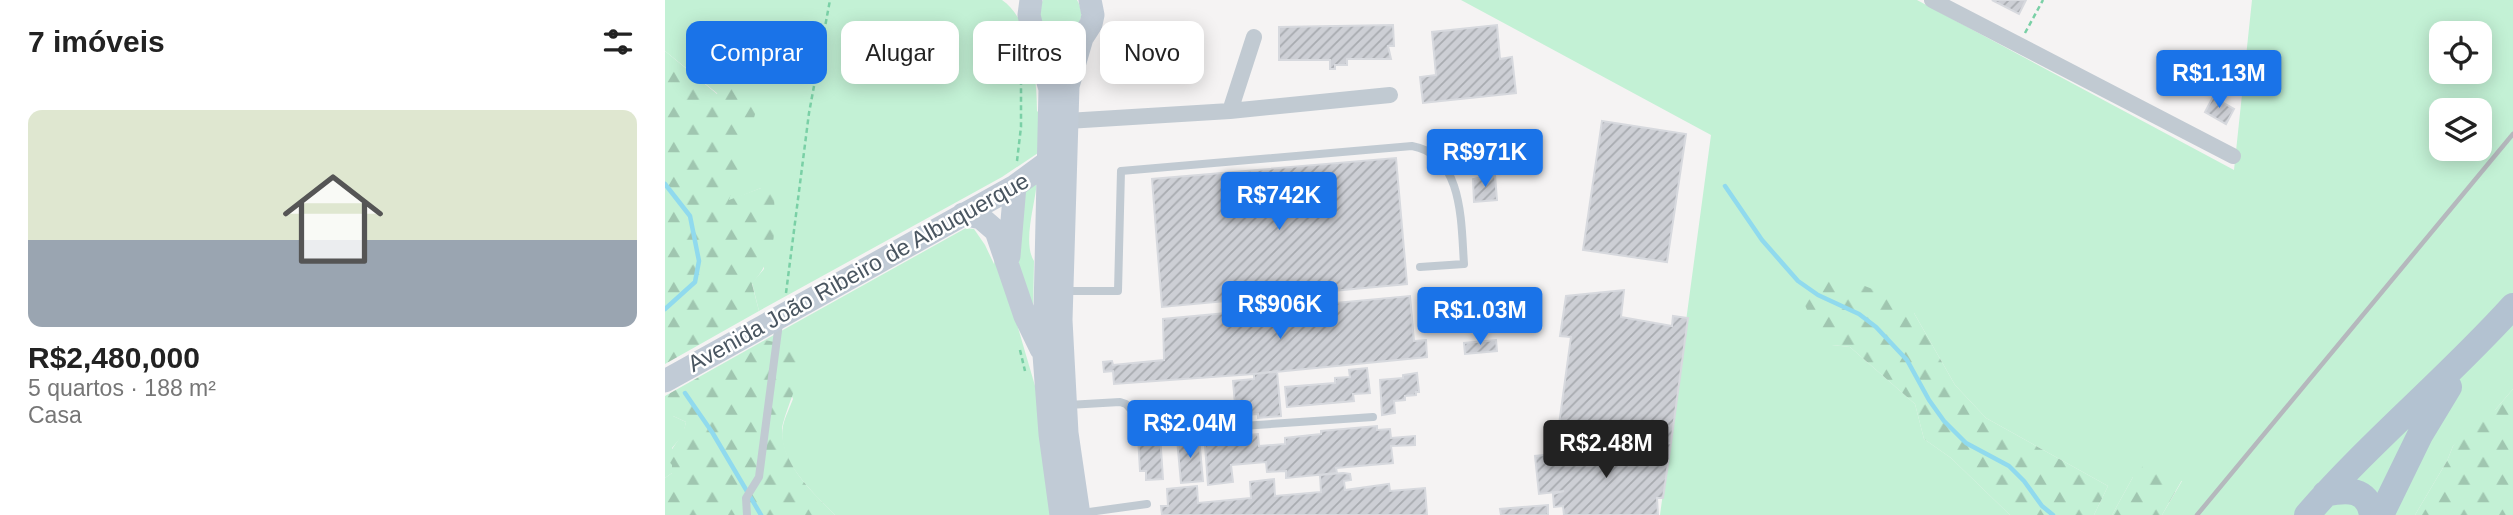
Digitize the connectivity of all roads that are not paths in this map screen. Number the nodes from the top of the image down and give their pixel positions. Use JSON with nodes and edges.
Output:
{"nodes":[{"id":1,"x":1090,"y":0,"type":"edge"},
{"id":2,"x":1932,"y":0,"type":"edge"},
{"id":3,"x":1027,"y":20,"type":"edge"},
{"id":4,"x":1086,"y":32,"type":"edge"},
{"id":5,"x":1254,"y":37,"type":"dead end"},
{"id":6,"x":1069,"y":84,"type":"edge"},
{"id":7,"x":1390,"y":95,"type":"dead end"},
{"id":8,"x":1230,"y":111,"type":"junction"},
{"id":9,"x":1067,"y":121,"type":"junction"},
{"id":10,"x":2233,"y":156,"type":"dead end"},
{"id":11,"x":1049,"y":161,"type":"junction"},
{"id":12,"x":1015,"y":186,"type":"junction"},
{"id":13,"x":963,"y":214,"type":"junction"},
{"id":14,"x":1009,"y":265,"type":"junction"},
{"id":15,"x":1420,"y":267,"type":"dead end"},
{"id":16,"x":1062,"y":291,"type":"junction"},
{"id":17,"x":2513,"y":306,"type":"edge"},
{"id":18,"x":782,"y":314,"type":"junction"},
{"id":19,"x":2473,"y":350,"type":"junction"},
{"id":20,"x":1044,"y":355,"type":"junction"},
{"id":21,"x":665,"y":381,"type":"edge"},
{"id":22,"x":1065,"y":405,"type":"junction"},
{"id":23,"x":1373,"y":417,"type":"dead end"},
{"id":24,"x":2325,"y":494,"type":"junction"},
{"id":25,"x":1147,"y":504,"type":"dead end"},
{"id":26,"x":1073,"y":514,"type":"edge"},
{"id":27,"x":747,"y":515,"type":"edge"},
{"id":28,"x":2307,"y":515,"type":"edge"},
{"id":29,"x":2372,"y":515,"type":"edge"},
{"id":30,"x":2381,"y":515,"type":"edge"}],
"edges":[{"from":1,"to":4,"type":"main road"},
{"from":2,"to":10,"type":"street"},
{"from":3,"to":11,"type":"main road"},
{"from":5,"to":8,"type":"street"},
{"from":6,"to":9,"type":"main road"},
{"from":7,"to":8,"type":"street"},
{"from":8,"to":9,"type":"street"},
{"from":9,"to":16,"type":"main road"},
{"from":11,"to":12,"type":"main road","name":"Avenida João Ribeiro de Albuquerque"},
{"from":11,"to":20,"type":"main road"},
{"from":12,"to":13,"type":"main road","name":"Avenida João Ribeiro de Albuquerque"},
{"from":12,"to":14,"type":"main road"},
{"from":13,"to":14,"type":"main road"},
{"from":13,"to":18,"type":"main road","name":"Avenida João Ribeiro de Albuquerque"},
{"from":14,"to":20,"type":"main road"},
{"from":15,"to":16,"type":"lane"},
{"from":16,"to":22,"type":"main road"},
{"from":17,"to":19,"type":"main road"},
{"from":18,"to":21,"type":"main road","name":"Avenida João Ribeiro de Albuquerque"},
{"from":18,"to":27,"type":"lane"},
{"from":19,"to":24,"type":"main road"},
{"from":19,"to":30,"type":"main road"},
{"from":20,"to":26,"type":"main road"},
{"from":22,"to":23,"type":"lane"},
{"from":22,"to":26,"type":"main road"},
{"from":24,"to":28,"type":"main road"},
{"from":24,"to":29,"type":"main road"},
{"from":25,"to":26,"type":"lane"}]}
